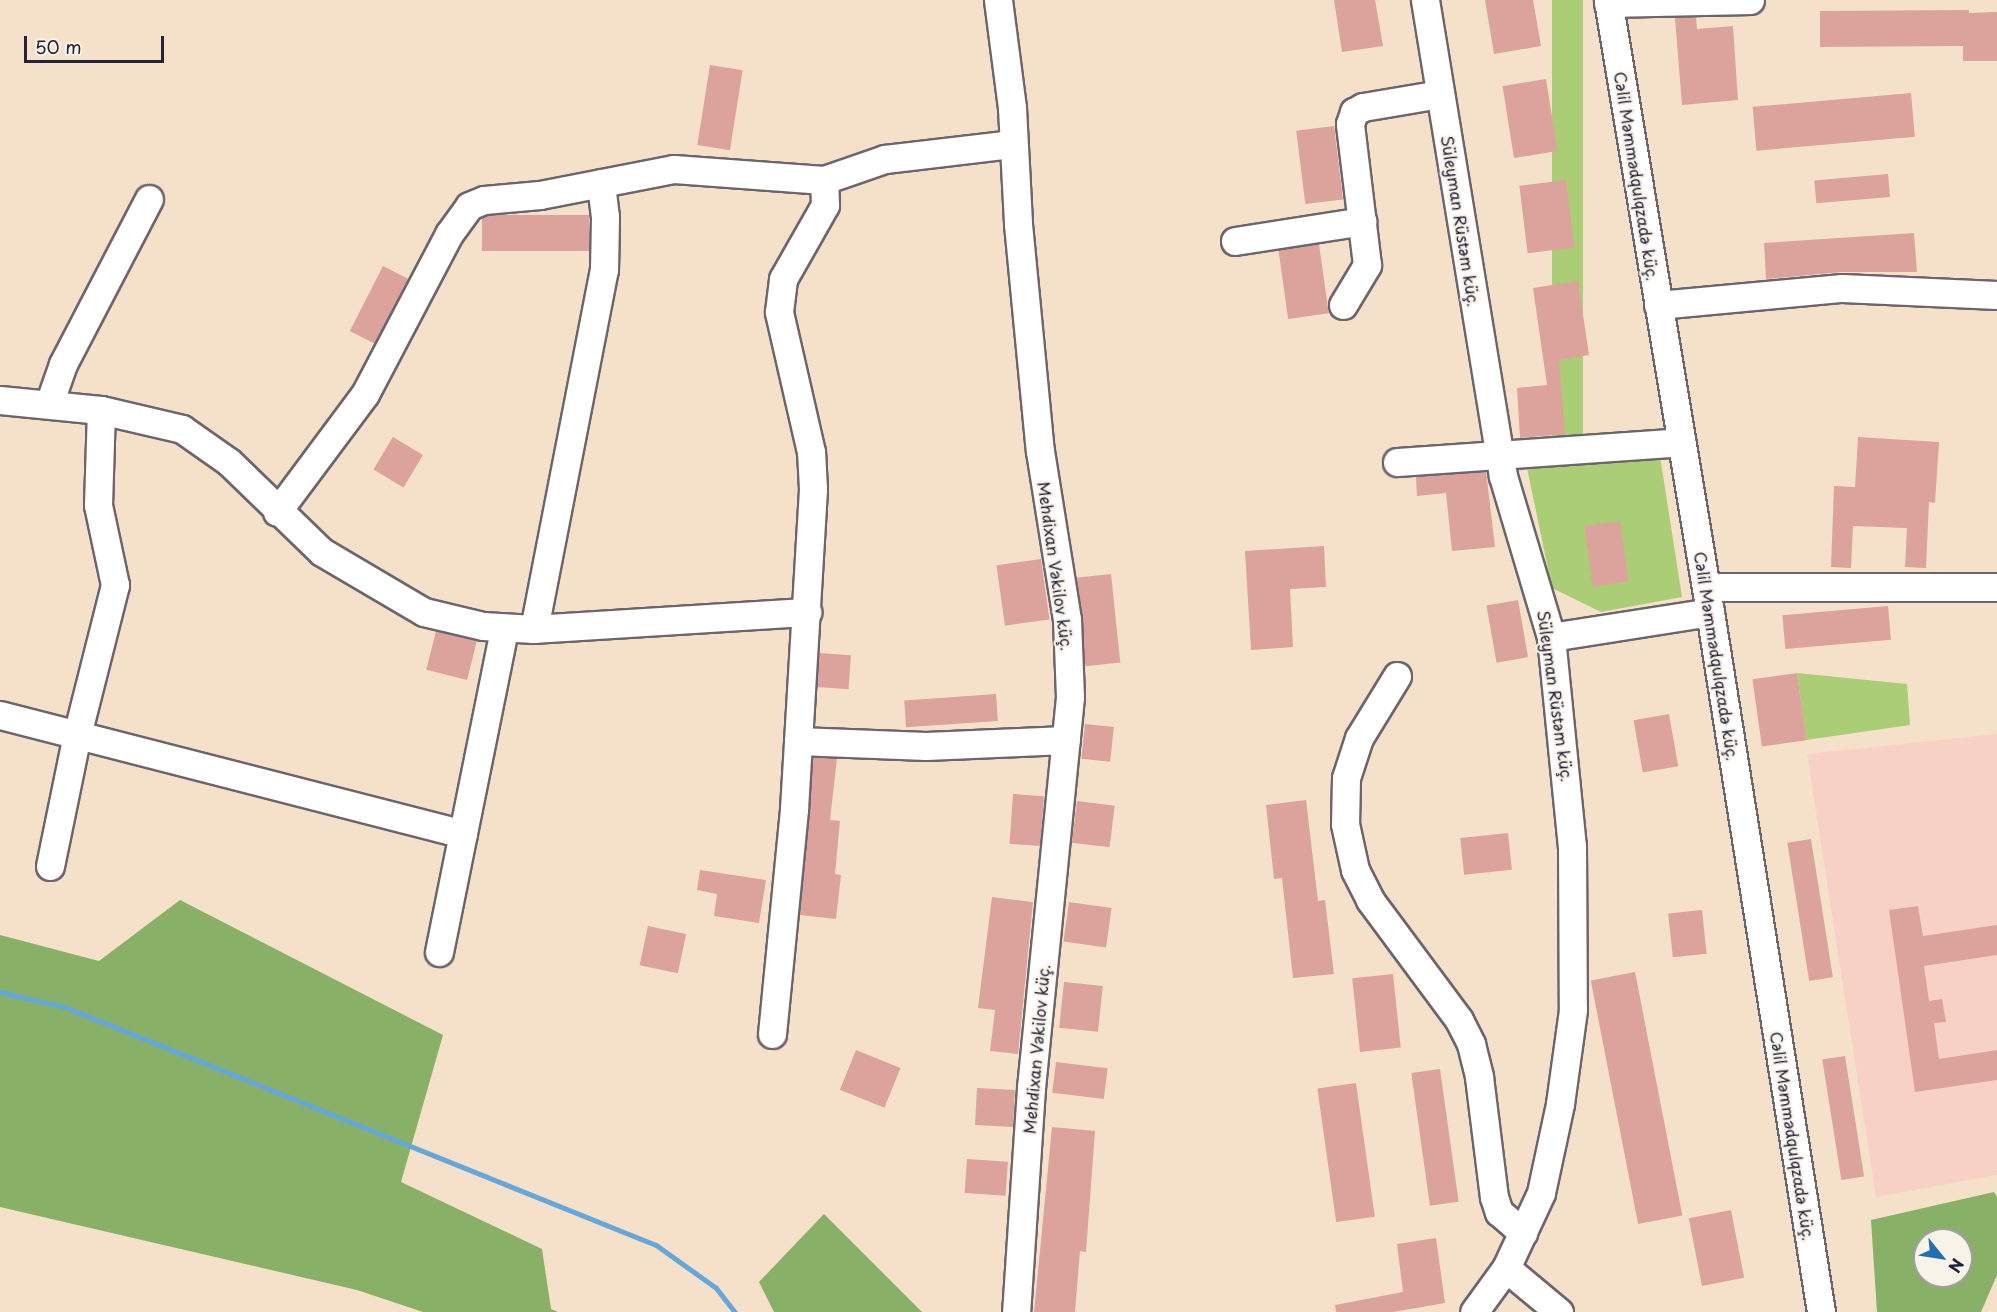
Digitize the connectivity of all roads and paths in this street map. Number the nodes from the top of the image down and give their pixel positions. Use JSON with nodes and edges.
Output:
{"nodes":[{"id":1,"x":998,"y":0,"type":"edge"},
{"id":2,"x":1425,"y":0,"type":"edge"},
{"id":3,"x":1750,"y":0,"type":"edge"},
{"id":4,"x":1608,"y":1,"type":"edge"},
{"id":5,"x":1440,"y":94,"type":"junction"},
{"id":6,"x":1014,"y":144,"type":"junction"},
{"id":7,"x":824,"y":180,"type":"junction"},
{"id":8,"x":601,"y":183,"type":"junction"},
{"id":9,"x":149,"y":199,"type":"dead end"},
{"id":10,"x":1362,"y":221,"type":"junction"},
{"id":11,"x":1235,"y":240,"type":"dead end"},
{"id":12,"x":1997,"y":295,"type":"edge"},
{"id":13,"x":1343,"y":305,"type":"dead end"},
{"id":14,"x":1658,"y":305,"type":"junction"},
{"id":15,"x":0,"y":400,"type":"edge"},
{"id":16,"x":49,"y":404,"type":"junction"},
{"id":17,"x":101,"y":410,"type":"junction"},
{"id":18,"x":1681,"y":442,"type":"junction"},
{"id":19,"x":1499,"y":455,"type":"junction"},
{"id":20,"x":1396,"y":462,"type":"dead end"},
{"id":21,"x":277,"y":512,"type":"junction"},
{"id":22,"x":1997,"y":587,"type":"edge"},
{"id":23,"x":1708,"y":600,"type":"junction"},
{"id":24,"x":807,"y":612,"type":"junction"},
{"id":25,"x":504,"y":628,"type":"junction"},
{"id":26,"x":534,"y":629,"type":"junction"},
{"id":27,"x":1551,"y":637,"type":"junction"},
{"id":28,"x":1397,"y":676,"type":"dead end"},
{"id":29,"x":0,"y":715,"type":"edge"},
{"id":30,"x":77,"y":735,"type":"junction"},
{"id":31,"x":1066,"y":740,"type":"junction"},
{"id":32,"x":798,"y":741,"type":"junction"},
{"id":33,"x":463,"y":834,"type":"junction"},
{"id":34,"x":50,"y":866,"type":"dead end"},
{"id":35,"x":439,"y":952,"type":"dead end"},
{"id":36,"x":772,"y":1034,"type":"dead end"},
{"id":37,"x":1523,"y":1233,"type":"junction"},
{"id":38,"x":1506,"y":1268,"type":"junction"},
{"id":39,"x":1016,"y":1312,"type":"edge"},
{"id":40,"x":1474,"y":1312,"type":"edge"},
{"id":41,"x":1559,"y":1312,"type":"edge"},
{"id":42,"x":1821,"y":1312,"type":"edge"}],
"edges":[{"from":1,"to":6,"type":"street","name":"Mehdixan Vəkilov küç."},
{"from":2,"to":5,"type":"street","name":"Süleyman Rüstəm küç."},
{"from":3,"to":4,"type":"street"},
{"from":4,"to":14,"type":"street","name":"Cəlil Məmmədqulqzadə küç."},
{"from":5,"to":10,"type":"street"},
{"from":5,"to":19,"type":"street","name":"Süleyman Rüstəm küç."},
{"from":6,"to":7,"type":"street"},
{"from":6,"to":31,"type":"street","name":"Mehdixan Vəkilov küç."},
{"from":7,"to":8,"type":"street"},
{"from":7,"to":24,"type":"street"},
{"from":8,"to":21,"type":"street"},
{"from":8,"to":26,"type":"street"},
{"from":9,"to":16,"type":"street"},
{"from":10,"to":11,"type":"street"},
{"from":10,"to":13,"type":"street"},
{"from":12,"to":14,"type":"street"},
{"from":14,"to":18,"type":"street","name":"Cəlil Məmmədqulqzadə küç."},
{"from":15,"to":16,"type":"street"},
{"from":16,"to":17,"type":"street"},
{"from":17,"to":21,"type":"street"},
{"from":17,"to":30,"type":"street"},
{"from":18,"to":19,"type":"street"},
{"from":18,"to":23,"type":"street","name":"Cəlil Məmmədqulqzadə küç."},
{"from":19,"to":20,"type":"street"},
{"from":19,"to":27,"type":"street","name":"Süleyman Rüstəm küç."},
{"from":21,"to":25,"type":"street"},
{"from":22,"to":23,"type":"street"},
{"from":23,"to":27,"type":"street"},
{"from":23,"to":42,"type":"street","name":"Cəlil Məmmədqulqzadə küç."},
{"from":24,"to":26,"type":"street"},
{"from":24,"to":32,"type":"street"},
{"from":25,"to":26,"type":"street"},
{"from":25,"to":33,"type":"street"},
{"from":27,"to":37,"type":"street","name":"Süleyman Rüstəm küç."},
{"from":28,"to":37,"type":"street"},
{"from":29,"to":30,"type":"street"},
{"from":30,"to":33,"type":"street"},
{"from":30,"to":34,"type":"street"},
{"from":31,"to":32,"type":"street"},
{"from":31,"to":39,"type":"street","name":"Mehdixan Vəkilov küç."},
{"from":32,"to":36,"type":"street"},
{"from":33,"to":35,"type":"street"},
{"from":37,"to":38,"type":"street","name":"Süleyman Rüstəm küç."},
{"from":38,"to":40,"type":"street","name":"Süleyman Rüstəm küç."},
{"from":38,"to":41,"type":"street"}]}
